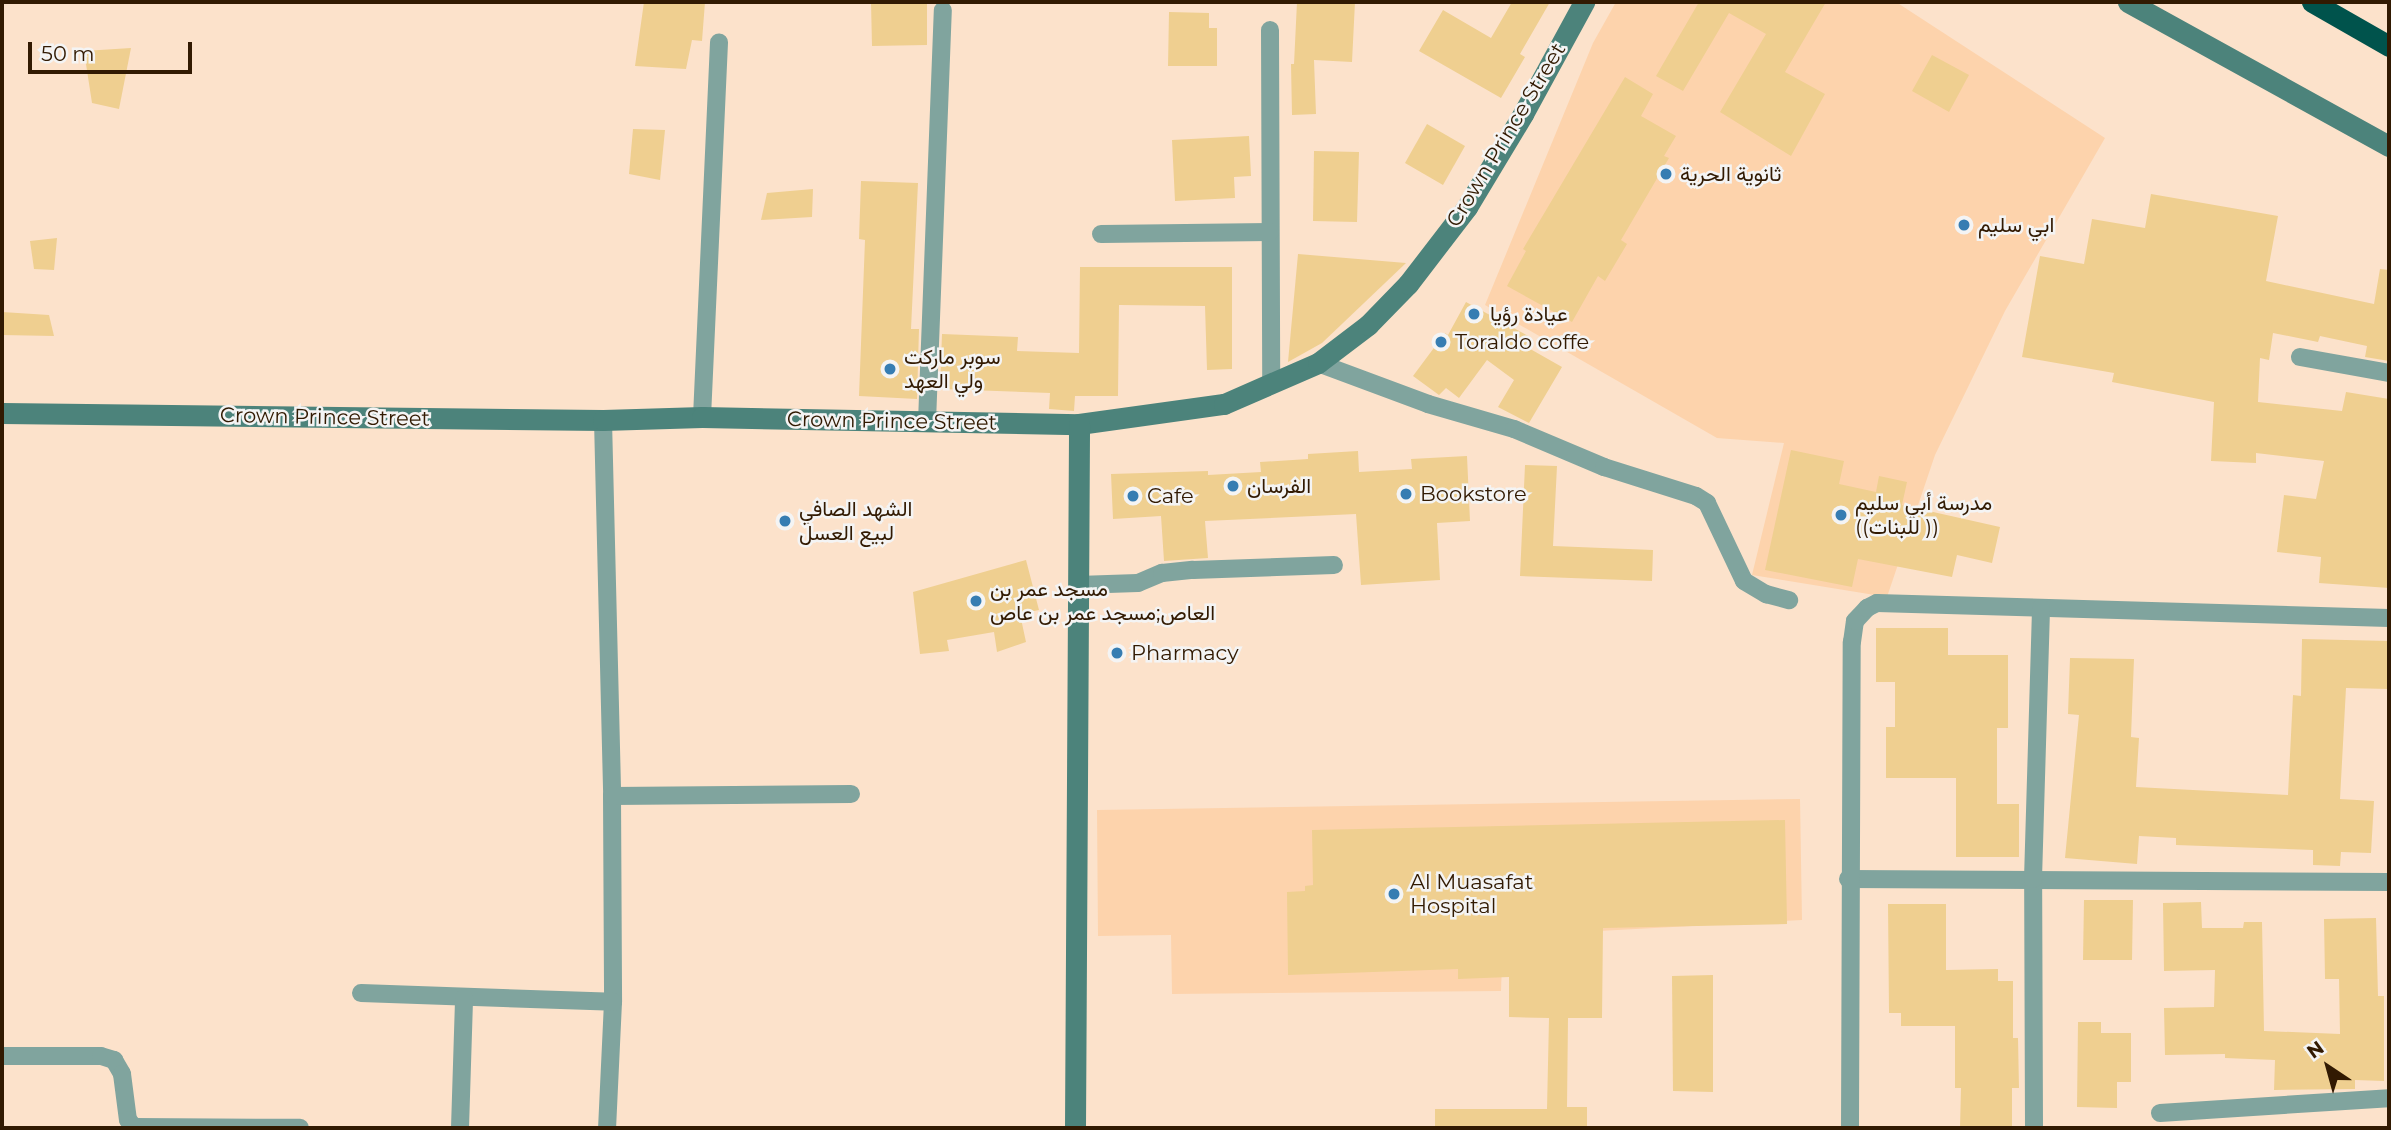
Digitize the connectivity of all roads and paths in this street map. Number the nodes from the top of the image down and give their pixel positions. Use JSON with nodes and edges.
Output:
{"nodes":[{"id":1,"x":1584,"y":2,"type":"edge"},
{"id":2,"x":2128,"y":2,"type":"edge"},
{"id":3,"x":2312,"y":2,"type":"edge"},
{"id":4,"x":943,"y":10,"type":"dead end"},
{"id":5,"x":1270,"y":30,"type":"dead end"},
{"id":6,"x":719,"y":42,"type":"dead end"},
{"id":7,"x":2389,"y":46,"type":"edge"},
{"id":8,"x":2389,"y":146,"type":"edge"},
{"id":9,"x":1270,"y":232,"type":"junction"},
{"id":10,"x":1101,"y":234,"type":"dead end"},
{"id":11,"x":2300,"y":357,"type":"dead end"},
{"id":12,"x":1318,"y":363,"type":"junction"},
{"id":13,"x":2389,"y":373,"type":"edge"},
{"id":14,"x":1271,"y":383,"type":"junction"},
{"id":15,"x":2,"y":412,"type":"edge"},
{"id":16,"x":702,"y":417,"type":"junction"},
{"id":17,"x":603,"y":420,"type":"junction"},
{"id":18,"x":927,"y":422,"type":"junction"},
{"id":19,"x":1079,"y":424,"type":"junction"},
{"id":20,"x":1334,"y":565,"type":"dead end"},
{"id":21,"x":1078,"y":585,"type":"junction"},
{"id":22,"x":1789,"y":600,"type":"dead end"},
{"id":23,"x":2041,"y":608,"type":"junction"},
{"id":24,"x":2389,"y":618,"type":"edge"},
{"id":25,"x":851,"y":794,"type":"dead end"},
{"id":26,"x":612,"y":796,"type":"junction"},
{"id":27,"x":1848,"y":879,"type":"junction"},
{"id":28,"x":2033,"y":879,"type":"junction"},
{"id":29,"x":2389,"y":882,"type":"edge"},
{"id":30,"x":361,"y":993,"type":"dead end"},
{"id":31,"x":464,"y":998,"type":"junction"},
{"id":32,"x":613,"y":1002,"type":"junction"},
{"id":33,"x":2,"y":1056,"type":"edge"},
{"id":34,"x":2389,"y":1098,"type":"edge"},
{"id":35,"x":2160,"y":1113,"type":"dead end"},
{"id":36,"x":300,"y":1128,"type":"edge"},
{"id":37,"x":460,"y":1128,"type":"edge"},
{"id":38,"x":607,"y":1128,"type":"edge"},
{"id":39,"x":1075,"y":1128,"type":"edge"},
{"id":40,"x":1850,"y":1128,"type":"edge"},
{"id":41,"x":2034,"y":1128,"type":"edge"}],
"edges":[{"from":1,"to":12,"type":"main road","name":"Crown Prince Street"},
{"from":2,"to":8,"type":"main road"},
{"from":3,"to":7,"type":"highway"},
{"from":4,"to":18,"type":"street"},
{"from":5,"to":9,"type":"street"},
{"from":6,"to":16,"type":"street"},
{"from":9,"to":10,"type":"street"},
{"from":9,"to":14,"type":"street"},
{"from":11,"to":13,"type":"street"},
{"from":12,"to":14,"type":"main road","name":"Crown Prince Street"},
{"from":12,"to":22,"type":"street"},
{"from":14,"to":19,"type":"main road","name":"Crown Prince Street"},
{"from":15,"to":17,"type":"main road","name":"Crown Prince Street"},
{"from":16,"to":17,"type":"main road","name":"Crown Prince Street"},
{"from":16,"to":18,"type":"main road","name":"Crown Prince Street"},
{"from":17,"to":26,"type":"street"},
{"from":18,"to":19,"type":"main road","name":"Crown Prince Street"},
{"from":19,"to":21,"type":"main road"},
{"from":20,"to":21,"type":"street"},
{"from":21,"to":39,"type":"main road"},
{"from":23,"to":24,"type":"street"},
{"from":23,"to":27,"type":"street"},
{"from":23,"to":28,"type":"street"},
{"from":25,"to":26,"type":"street"},
{"from":26,"to":32,"type":"street"},
{"from":27,"to":28,"type":"street"},
{"from":27,"to":40,"type":"street"},
{"from":28,"to":29,"type":"street"},
{"from":28,"to":41,"type":"street"},
{"from":30,"to":31,"type":"street"},
{"from":31,"to":32,"type":"street"},
{"from":31,"to":37,"type":"street"},
{"from":32,"to":38,"type":"street"},
{"from":33,"to":36,"type":"street"},
{"from":34,"to":35,"type":"street"}]}
